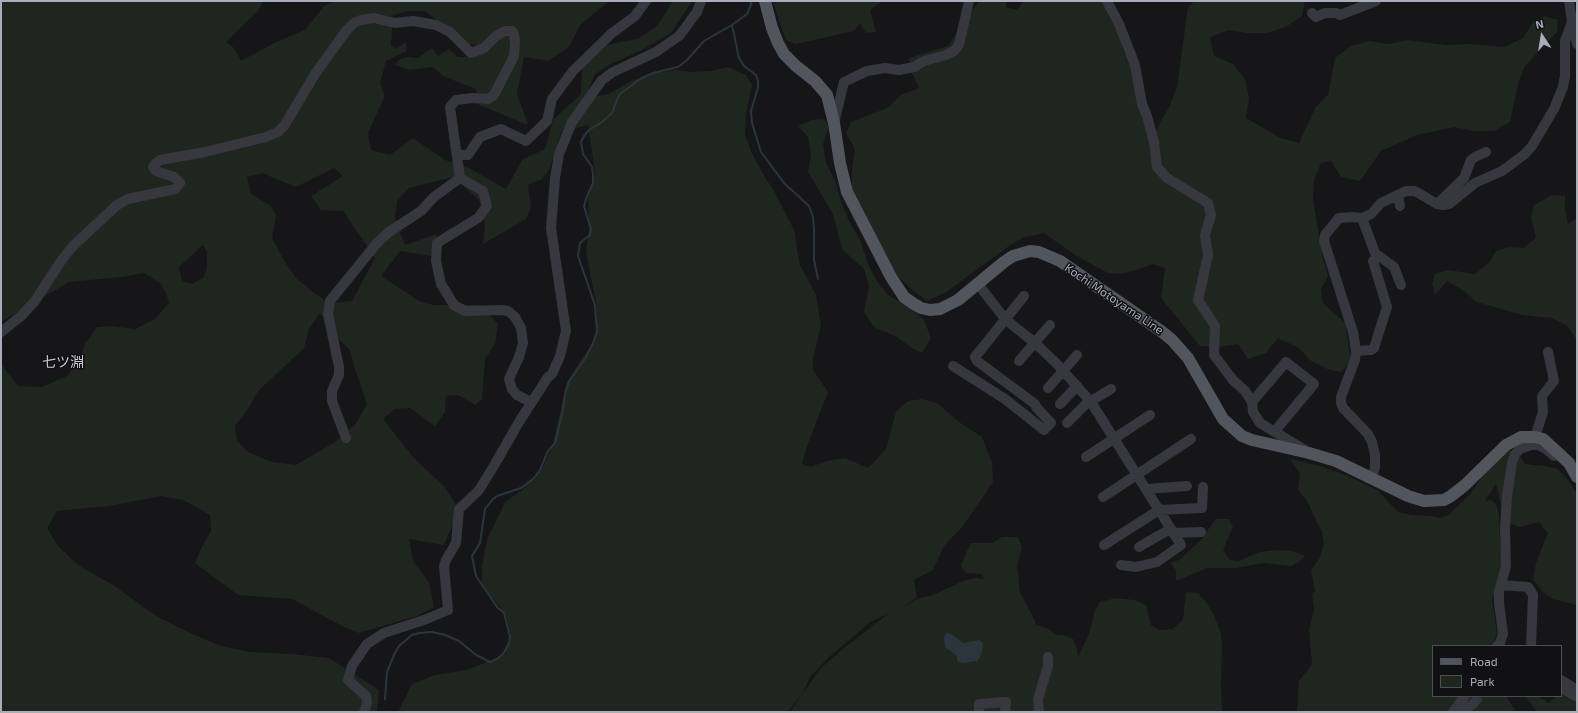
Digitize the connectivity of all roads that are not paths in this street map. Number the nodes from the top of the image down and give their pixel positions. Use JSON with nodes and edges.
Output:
{"nodes":[{"id":1,"x":646,"y":1,"type":"edge"},
{"id":2,"x":702,"y":1,"type":"edge"},
{"id":3,"x":765,"y":1,"type":"edge"},
{"id":4,"x":969,"y":1,"type":"edge"},
{"id":5,"x":1108,"y":1,"type":"edge"},
{"id":6,"x":1376,"y":1,"type":"edge"},
{"id":7,"x":1569,"y":1,"type":"edge"},
{"id":8,"x":1312,"y":14,"type":"dead end"},
{"id":9,"x":1574,"y":23,"type":"edge"},
{"id":10,"x":1577,"y":44,"type":"edge"},
{"id":11,"x":834,"y":123,"type":"junction"},
{"id":12,"x":1486,"y":152,"type":"dead end"},
{"id":13,"x":457,"y":155,"type":"junction"},
{"id":14,"x":460,"y":178,"type":"junction"},
{"id":15,"x":1398,"y":195,"type":"junction"},
{"id":16,"x":1437,"y":204,"type":"junction"},
{"id":17,"x":1400,"y":206,"type":"dead end"},
{"id":18,"x":1362,"y":218,"type":"junction"},
{"id":19,"x":1373,"y":261,"type":"dead end"},
{"id":20,"x":978,"y":284,"type":"junction"},
{"id":21,"x":1401,"y":285,"type":"dead end"},
{"id":22,"x":1024,"y":296,"type":"dead end"},
{"id":23,"x":1005,"y":319,"type":"junction"},
{"id":24,"x":1050,"y":325,"type":"dead end"},
{"id":25,"x":1,"y":332,"type":"edge"},
{"id":26,"x":1035,"y":343,"type":"junction"},
{"id":27,"x":1356,"y":351,"type":"junction"},
{"id":28,"x":1548,"y":352,"type":"dead end"},
{"id":29,"x":1077,"y":355,"type":"dead end"},
{"id":30,"x":1019,"y":361,"type":"dead end"},
{"id":31,"x":953,"y":366,"type":"dead end"},
{"id":32,"x":1063,"y":370,"type":"junction"},
{"id":33,"x":1077,"y":386,"type":"junction"},
{"id":34,"x":1048,"y":388,"type":"dead end"},
{"id":35,"x":1111,"y":389,"type":"dead end"},
{"id":36,"x":531,"y":402,"type":"junction"},
{"id":37,"x":1091,"y":402,"type":"junction"},
{"id":38,"x":1252,"y":402,"type":"junction"},
{"id":39,"x":1060,"y":404,"type":"dead end"},
{"id":40,"x":1150,"y":415,"type":"dead end"},
{"id":41,"x":1067,"y":423,"type":"dead end"},
{"id":42,"x":1275,"y":431,"type":"junction"},
{"id":43,"x":1535,"y":437,"type":"junction"},
{"id":44,"x":346,"y":438,"type":"dead end"},
{"id":45,"x":1114,"y":438,"type":"junction"},
{"id":46,"x":1191,"y":439,"type":"dead end"},
{"id":47,"x":1309,"y":453,"type":"junction"},
{"id":48,"x":1086,"y":457,"type":"dead end"},
{"id":49,"x":1564,"y":457,"type":"junction"},
{"id":50,"x":1138,"y":475,"type":"junction"},
{"id":51,"x":1577,"y":477,"type":"edge"},
{"id":52,"x":1371,"y":478,"type":"junction"},
{"id":53,"x":1187,"y":486,"type":"dead end"},
{"id":54,"x":1202,"y":487,"type":"dead end"},
{"id":55,"x":1147,"y":490,"type":"junction"},
{"id":56,"x":1103,"y":497,"type":"dead end"},
{"id":57,"x":1159,"y":510,"type":"junction"},
{"id":58,"x":1172,"y":531,"type":"junction"},
{"id":59,"x":1201,"y":532,"type":"dead end"},
{"id":60,"x":1104,"y":545,"type":"dead end"},
{"id":61,"x":1139,"y":547,"type":"dead end"},
{"id":62,"x":1121,"y":565,"type":"dead end"},
{"id":63,"x":1501,"y":585,"type":"junction"},
{"id":64,"x":1498,"y":645,"type":"edge"},
{"id":65,"x":1530,"y":645,"type":"edge"},
{"id":66,"x":1048,"y":657,"type":"dead end"},
{"id":67,"x":1562,"y":681,"type":"edge"},
{"id":68,"x":1562,"y":689,"type":"edge"},
{"id":69,"x":1577,"y":690,"type":"edge"},
{"id":70,"x":1464,"y":697,"type":"tunnel mouth"},
{"id":71,"x":1577,"y":697,"type":"edge"},
{"id":72,"x":1474,"y":703,"type":"tunnel mouth"},
{"id":73,"x":364,"y":712,"type":"edge"},
{"id":74,"x":979,"y":712,"type":"edge"},
{"id":75,"x":1006,"y":712,"type":"edge"},
{"id":76,"x":1039,"y":712,"type":"edge"},
{"id":77,"x":1453,"y":712,"type":"edge"},
{"id":78,"x":1462,"y":712,"type":"edge"}],
"edges":[{"from":1,"to":13,"type":"street"},
{"from":2,"to":36,"type":"street"},
{"from":3,"to":11,"type":"main road","name":"Kochi Motoyama Line"},
{"from":4,"to":11,"type":"street"},
{"from":5,"to":38,"type":"street"},
{"from":6,"to":8,"type":"street"},
{"from":7,"to":9,"type":"street"},
{"from":9,"to":10,"type":"street"},
{"from":9,"to":16,"type":"street"},
{"from":11,"to":20,"type":"main road","name":"Kochi Motoyama Line"},
{"from":12,"to":16,"type":"street"},
{"from":13,"to":14,"type":"street"},
{"from":13,"to":25,"type":"street"},
{"from":14,"to":36,"type":"street"},
{"from":14,"to":44,"type":"street"},
{"from":15,"to":16,"type":"street"},
{"from":15,"to":17,"type":"street"},
{"from":15,"to":18,"type":"street"},
{"from":18,"to":21,"type":"street"},
{"from":18,"to":27,"type":"street"},
{"from":19,"to":27,"type":"street"},
{"from":20,"to":23,"type":"street"},
{"from":20,"to":47,"type":"main road","name":"Kochi Motoyama Line"},
{"from":22,"to":23,"type":"street"},
{"from":23,"to":26,"type":"street"},
{"from":23,"to":31,"type":"street"},
{"from":24,"to":26,"type":"street"},
{"from":26,"to":30,"type":"street"},
{"from":26,"to":32,"type":"street"},
{"from":27,"to":52,"type":"street"},
{"from":28,"to":43,"type":"street"},
{"from":29,"to":32,"type":"street"},
{"from":32,"to":33,"type":"street"},
{"from":32,"to":34,"type":"street"},
{"from":33,"to":37,"type":"street"},
{"from":33,"to":39,"type":"street"},
{"from":35,"to":37,"type":"street"},
{"from":36,"to":73,"type":"street"},
{"from":37,"to":41,"type":"street"},
{"from":37,"to":45,"type":"street"},
{"from":38,"to":42,"type":"street"},
{"from":38,"to":42,"type":"street"},
{"from":40,"to":45,"type":"street"},
{"from":42,"to":47,"type":"street"},
{"from":43,"to":49,"type":"main road"},
{"from":43,"to":52,"type":"main road","name":"Kochi Motoyama Line"},
{"from":45,"to":48,"type":"street"},
{"from":45,"to":50,"type":"street"},
{"from":46,"to":50,"type":"street"},
{"from":47,"to":52,"type":"main road","name":"Kochi Motoyama Line"},
{"from":49,"to":51,"type":"main road"},
{"from":49,"to":63,"type":"street"},
{"from":50,"to":55,"type":"street"},
{"from":50,"to":56,"type":"street"},
{"from":53,"to":55,"type":"street"},
{"from":54,"to":57,"type":"street"},
{"from":55,"to":57,"type":"street"},
{"from":57,"to":58,"type":"street"},
{"from":57,"to":60,"type":"street"},
{"from":58,"to":59,"type":"street"},
{"from":58,"to":61,"type":"street"},
{"from":58,"to":62,"type":"street"},
{"from":63,"to":64,"type":"street"},
{"from":63,"to":65,"type":"street"},
{"from":66,"to":76,"type":"street"},
{"from":67,"to":69,"type":"street"},
{"from":68,"to":71,"type":"street"},
{"from":70,"to":77,"type":"street"},
{"from":72,"to":78,"type":"street"},
{"from":74,"to":75,"type":"street"}]}
